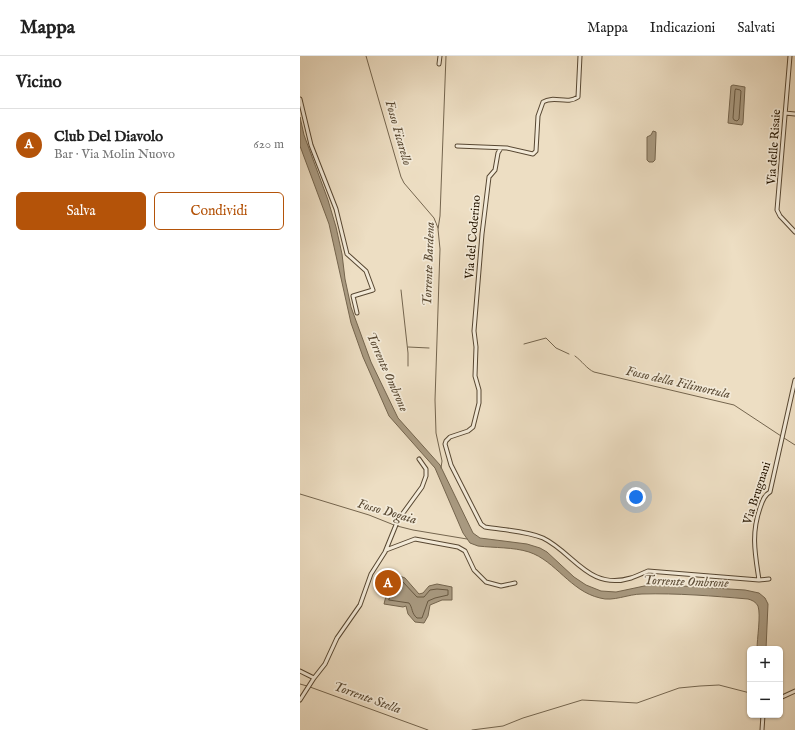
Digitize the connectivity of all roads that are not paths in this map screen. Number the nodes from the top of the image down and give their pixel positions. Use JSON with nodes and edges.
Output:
{"nodes":[{"id":1,"x":440,"y":56,"type":"edge"},
{"id":2,"x":580,"y":56,"type":"edge"},
{"id":3,"x":790,"y":56,"type":"edge"},
{"id":4,"x":439,"y":64,"type":"dead end"},
{"id":5,"x":300,"y":99,"type":"edge"},
{"id":6,"x":785,"y":113,"type":"junction"},
{"id":7,"x":795,"y":114,"type":"edge"},
{"id":8,"x":457,"y":146,"type":"dead end"},
{"id":9,"x":501,"y":148,"type":"junction"},
{"id":10,"x":795,"y":232,"type":"edge"},
{"id":11,"x":357,"y":313,"type":"dead end"},
{"id":12,"x":795,"y":380,"type":"edge"},
{"id":13,"x":419,"y":459,"type":"dead end"},
{"id":14,"x":386,"y":550,"type":"junction"},
{"id":15,"x":769,"y":579,"type":"dead end"},
{"id":16,"x":759,"y":580,"type":"junction"},
{"id":17,"x":515,"y":583,"type":"dead end"},
{"id":18,"x":300,"y":672,"type":"edge"},
{"id":19,"x":313,"y":679,"type":"junction"},
{"id":20,"x":795,"y":691,"type":"edge"},
{"id":21,"x":783,"y":697,"type":"edge"},
{"id":22,"x":300,"y":700,"type":"edge"},
{"id":23,"x":763,"y":718,"type":"edge"},
{"id":24,"x":762,"y":730,"type":"edge"}],
"edges":[{"from":1,"to":4,"type":"street"},
{"from":2,"to":9,"type":"street"},
{"from":3,"to":6,"type":"street","name":"Via delle Risaie"},
{"from":5,"to":11,"type":"street"},
{"from":6,"to":7,"type":"street"},
{"from":6,"to":10,"type":"street","name":"Via delle Risaie"},
{"from":8,"to":9,"type":"street"},
{"from":9,"to":16,"type":"street","name":"Via del Coderino"},
{"from":12,"to":16,"type":"street","name":"Via Brugnani"},
{"from":13,"to":14,"type":"street"},
{"from":14,"to":17,"type":"street"},
{"from":14,"to":19,"type":"street"},
{"from":15,"to":16,"type":"street"},
{"from":18,"to":19,"type":"street"},
{"from":19,"to":22,"type":"street"},
{"from":20,"to":21,"type":"street"},
{"from":23,"to":24,"type":"street"}]}
